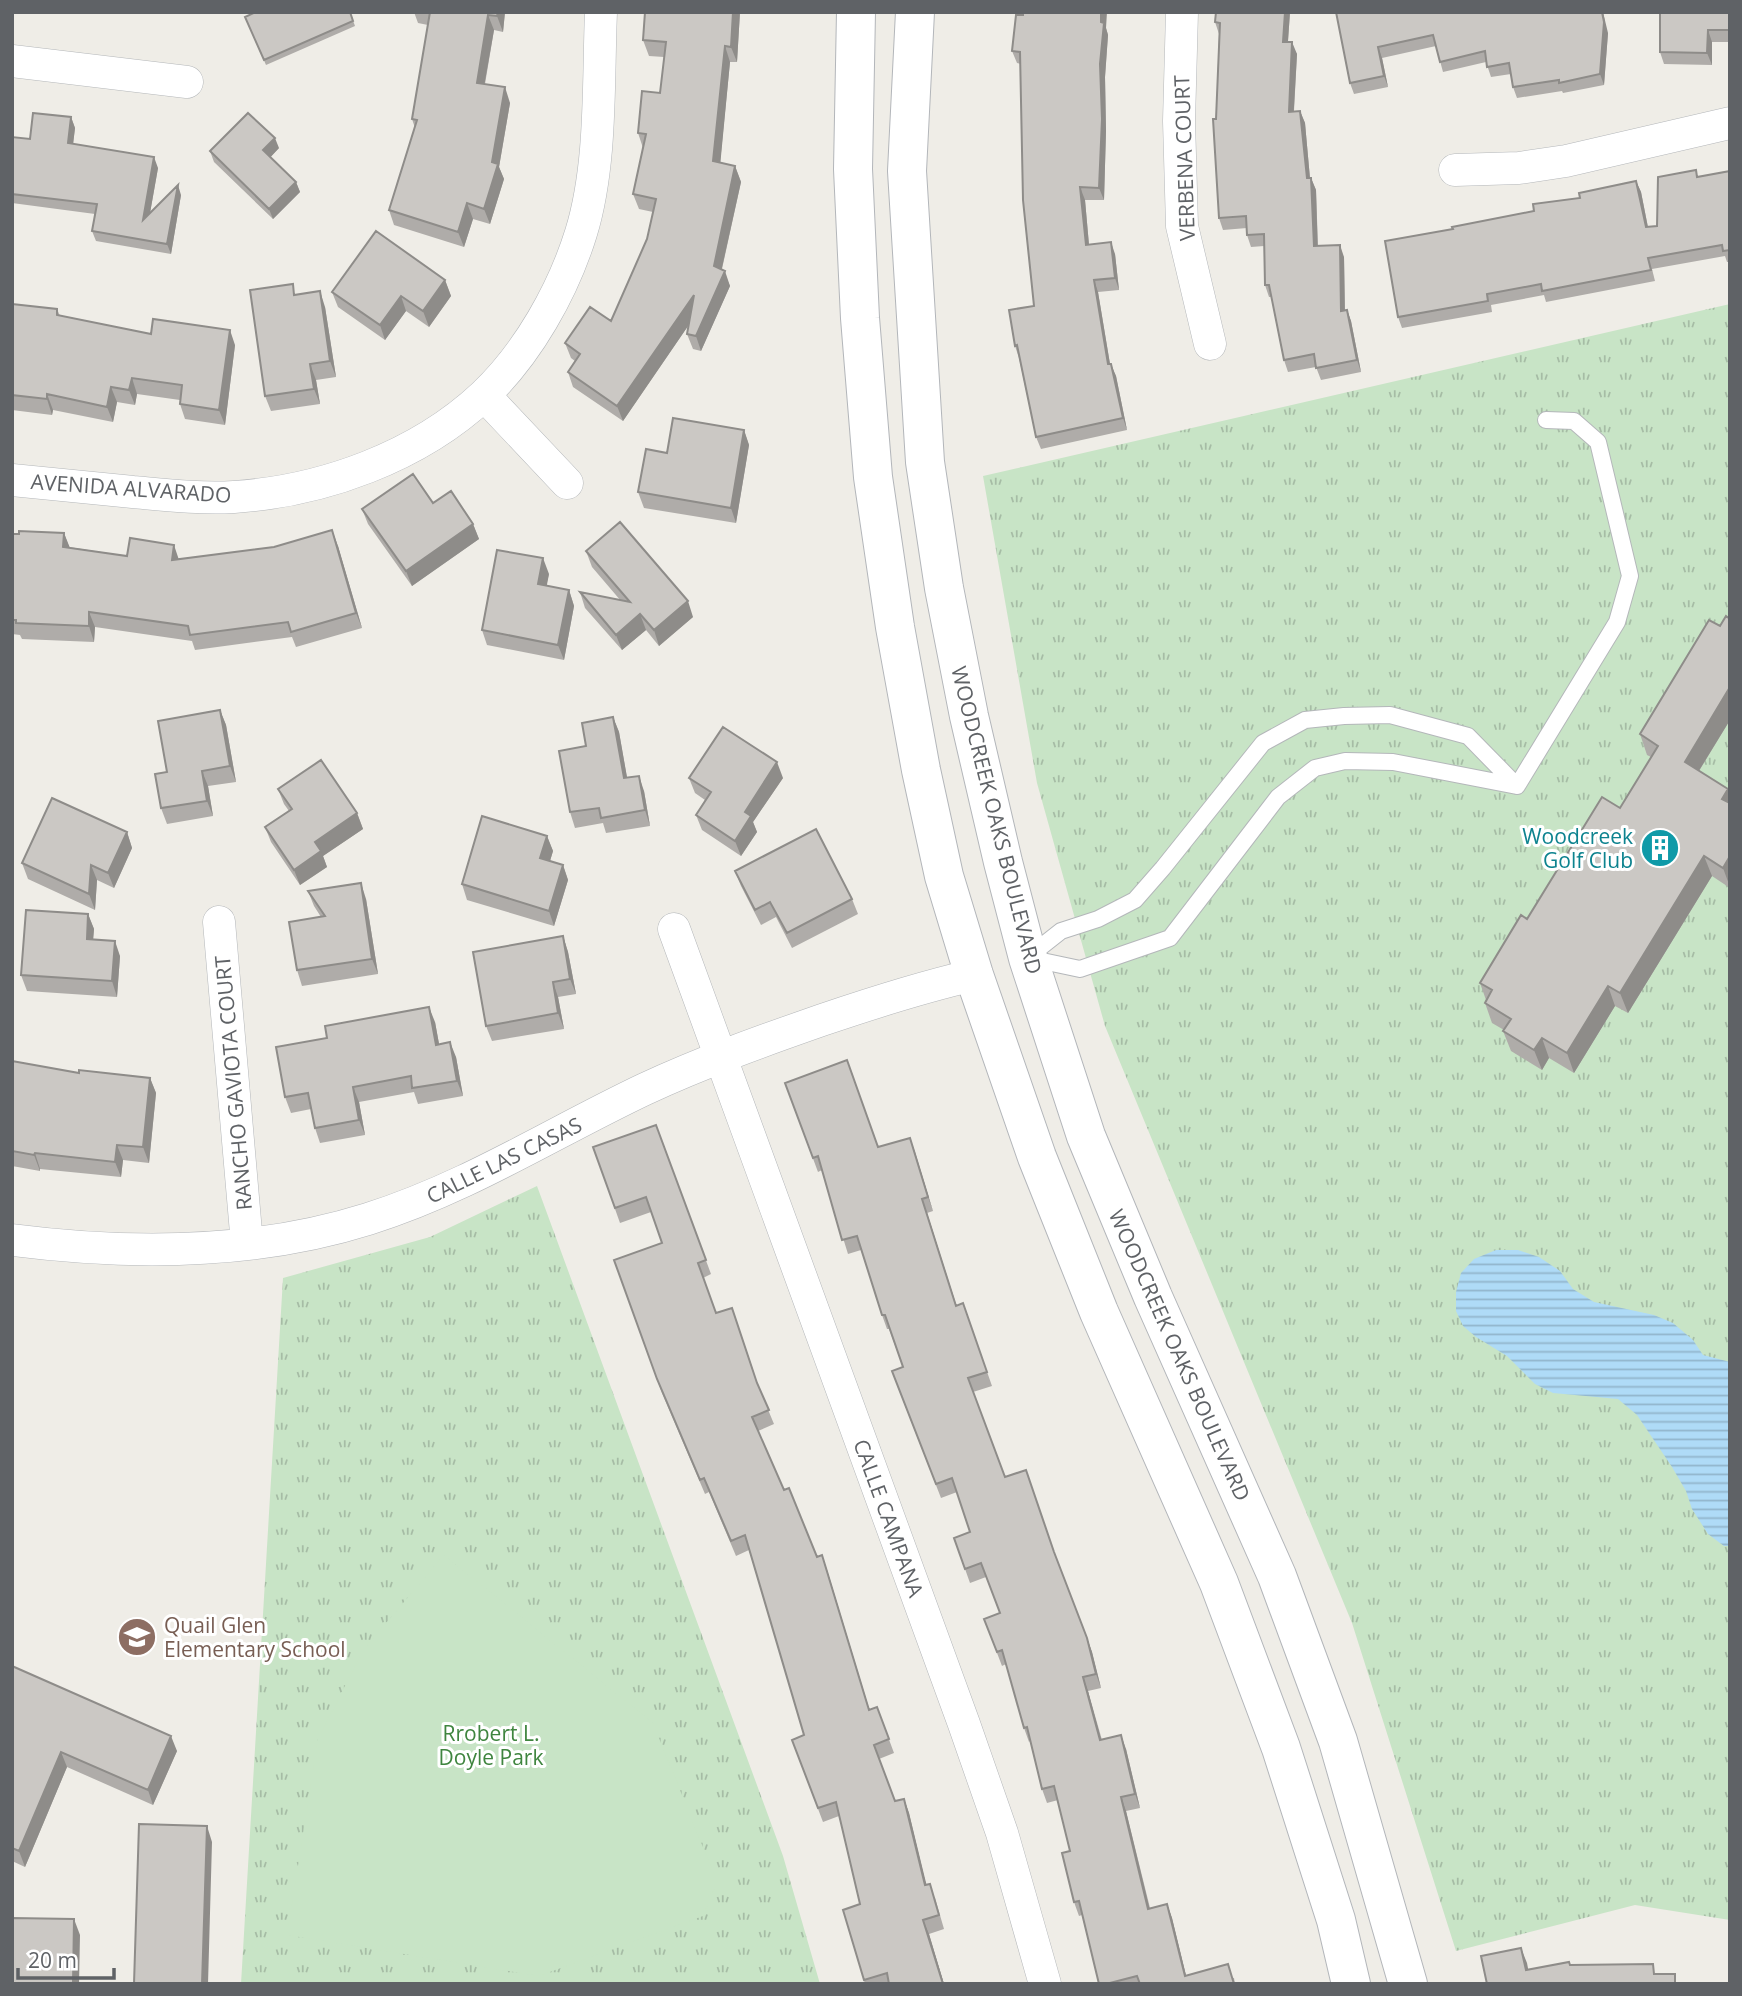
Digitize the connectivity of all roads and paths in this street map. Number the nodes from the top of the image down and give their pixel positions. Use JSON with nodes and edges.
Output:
{"nodes":[{"id":1,"x":601,"y":12,"type":"edge"},
{"id":2,"x":856,"y":12,"type":"edge"},
{"id":3,"x":915,"y":12,"type":"edge"},
{"id":4,"x":1182,"y":12,"type":"edge"},
{"id":5,"x":12,"y":61,"type":"edge"},
{"id":6,"x":187,"y":82,"type":"dead end"},
{"id":7,"x":1730,"y":123,"type":"edge"},
{"id":8,"x":1455,"y":170,"type":"dead end"},
{"id":9,"x":1210,"y":344,"type":"dead end"},
{"id":10,"x":484,"y":395,"type":"junction"},
{"id":11,"x":1546,"y":420,"type":"dead end"},
{"id":12,"x":12,"y":480,"type":"edge"},
{"id":13,"x":567,"y":484,"type":"dead end"},
{"id":14,"x":1517,"y":786,"type":"junction"},
{"id":15,"x":219,"y":922,"type":"dead end"},
{"id":16,"x":674,"y":929,"type":"dead end"},
{"id":17,"x":1028,"y":958,"type":"junction"},
{"id":18,"x":974,"y":975,"type":"junction"},
{"id":19,"x":721,"y":1056,"type":"junction"},
{"id":20,"x":12,"y":1240,"type":"edge"},
{"id":21,"x":247,"y":1244,"type":"junction"},
{"id":22,"x":1045,"y":1984,"type":"edge"},
{"id":23,"x":1351,"y":1984,"type":"edge"},
{"id":24,"x":1408,"y":1984,"type":"edge"}],
"edges":[{"from":1,"to":10,"type":"street","name":"AVENIDA ALVARADO"},
{"from":2,"to":18,"type":"main road"},
{"from":3,"to":17,"type":"main road","name":"WOODCREEK OAKS BOULEVARD"},
{"from":4,"to":9,"type":"street","name":"VERBENA COURT"},
{"from":5,"to":6,"type":"street"},
{"from":7,"to":8,"type":"street"},
{"from":10,"to":12,"type":"street","name":"AVENIDA ALVARADO"},
{"from":10,"to":13,"type":"street"},
{"from":11,"to":14,"type":"lane"},
{"from":14,"to":17,"type":"lane"},
{"from":14,"to":17,"type":"lane"},
{"from":15,"to":21,"type":"street","name":"RANCHO GAVIOTA COURT"},
{"from":16,"to":19,"type":"street","name":"CALLE CAMPANA"},
{"from":17,"to":18,"type":"main road"},
{"from":17,"to":24,"type":"main road","name":"WOODCREEK OAKS BOULEVARD"},
{"from":18,"to":19,"type":"street","name":"CALLE LAS CASAS"},
{"from":18,"to":23,"type":"main road"},
{"from":19,"to":21,"type":"street","name":"CALLE LAS CASAS"},
{"from":19,"to":22,"type":"street","name":"CALLE CAMPANA"},
{"from":20,"to":21,"type":"street","name":"CALLE LAS CASAS"}]}
